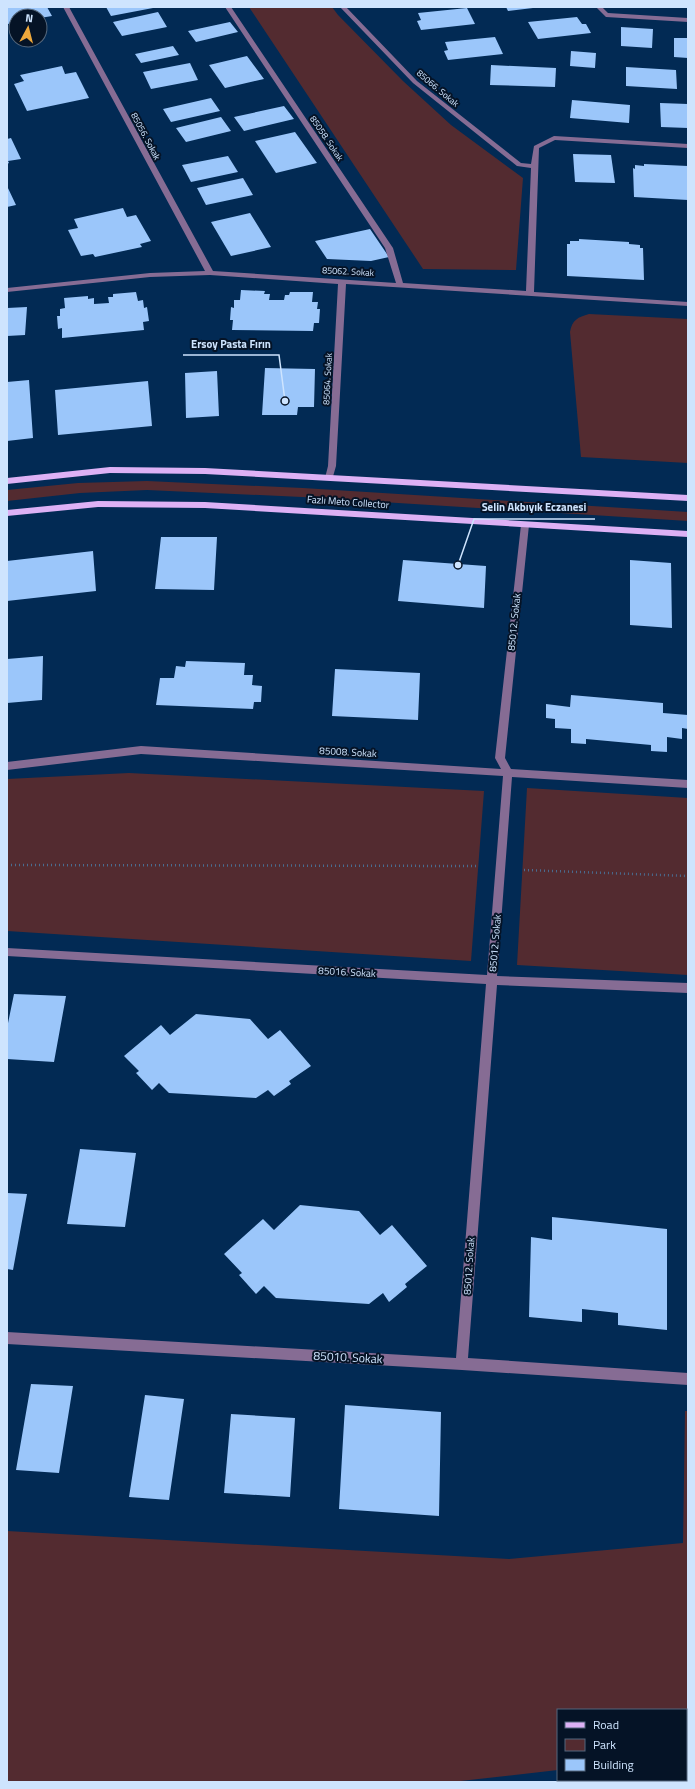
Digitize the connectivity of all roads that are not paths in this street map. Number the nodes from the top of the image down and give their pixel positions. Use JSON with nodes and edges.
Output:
{"nodes":[{"id":1,"x":66,"y":7,"type":"edge"},
{"id":2,"x":228,"y":7,"type":"edge"},
{"id":3,"x":343,"y":7,"type":"edge"},
{"id":4,"x":599,"y":7,"type":"edge"},
{"id":5,"x":688,"y":20,"type":"edge"},
{"id":6,"x":688,"y":146,"type":"edge"},
{"id":7,"x":534,"y":166,"type":"junction"},
{"id":8,"x":210,"y":273,"type":"junction"},
{"id":9,"x":342,"y":281,"type":"junction"},
{"id":10,"x":400,"y":284,"type":"junction"},
{"id":11,"x":7,"y":290,"type":"edge"},
{"id":12,"x":530,"y":294,"type":"junction"},
{"id":13,"x":688,"y":304,"type":"edge"},
{"id":14,"x":329,"y":478,"type":"junction"},
{"id":15,"x":7,"y":481,"type":"edge"},
{"id":16,"x":688,"y":498,"type":"edge"},
{"id":17,"x":7,"y":513,"type":"edge"},
{"id":18,"x":525,"y":525,"type":"junction"},
{"id":19,"x":688,"y":534,"type":"edge"},
{"id":20,"x":7,"y":766,"type":"edge"},
{"id":21,"x":508,"y":772,"type":"junction"},
{"id":22,"x":688,"y":784,"type":"edge"},
{"id":23,"x":7,"y":952,"type":"edge"},
{"id":24,"x":492,"y":980,"type":"junction"},
{"id":25,"x":688,"y":988,"type":"edge"},
{"id":26,"x":7,"y":1338,"type":"edge"},
{"id":27,"x":462,"y":1364,"type":"junction"},
{"id":28,"x":688,"y":1379,"type":"edge"}],
"edges":[{"from":1,"to":8,"type":"street","name":"85056. Sokak"},
{"from":2,"to":10,"type":"street","name":"85058. Sokak"},
{"from":3,"to":7,"type":"street","name":"85066. Sokak"},
{"from":4,"to":5,"type":"street"},
{"from":6,"to":7,"type":"street"},
{"from":7,"to":12,"type":"street"},
{"from":8,"to":9,"type":"street","name":"85062. Sokak"},
{"from":8,"to":11,"type":"street","name":"85062. Sokak"},
{"from":9,"to":10,"type":"street","name":"85062. Sokak"},
{"from":9,"to":14,"type":"street","name":"85064. Sokak"},
{"from":10,"to":12,"type":"street","name":"85062. Sokak"},
{"from":12,"to":13,"type":"street","name":"85062. Sokak"},
{"from":14,"to":15,"type":"main road"},
{"from":14,"to":16,"type":"main road"},
{"from":17,"to":18,"type":"main road","name":"Fazlı Meto Collector"},
{"from":18,"to":19,"type":"main road","name":"Fazlı Meto Collector"},
{"from":18,"to":21,"type":"street","name":"85012. Sokak"},
{"from":20,"to":21,"type":"street","name":"85008. Sokak"},
{"from":21,"to":22,"type":"street","name":"85008. Sokak"},
{"from":21,"to":24,"type":"street","name":"85012. Sokak"},
{"from":23,"to":24,"type":"street","name":"85016. Sokak"},
{"from":24,"to":25,"type":"street","name":"85016. Sokak"},
{"from":24,"to":27,"type":"street","name":"85012. Sokak"},
{"from":26,"to":27,"type":"street","name":"85010. Sokak"},
{"from":27,"to":28,"type":"street","name":"85010. Sokak"}]}
